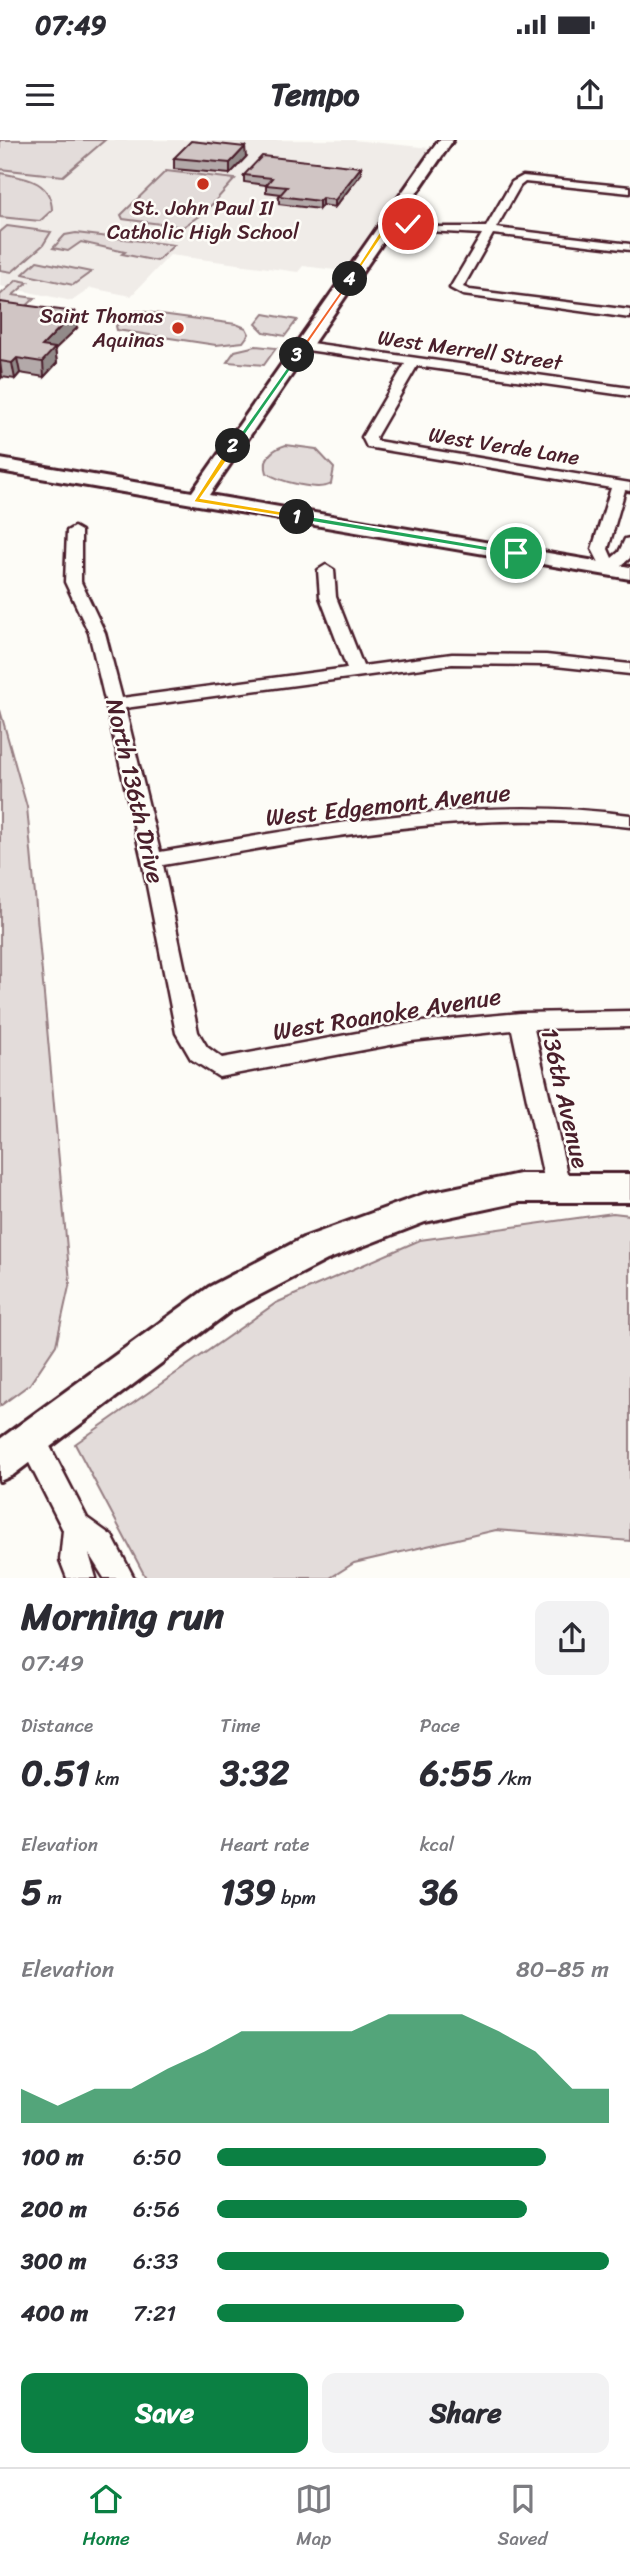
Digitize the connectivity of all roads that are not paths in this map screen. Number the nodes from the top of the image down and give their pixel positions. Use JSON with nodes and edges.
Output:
{"nodes":[{"id":1,"x":446,"y":140,"type":"edge"},
{"id":2,"x":630,"y":190,"type":"edge"},
{"id":3,"x":391,"y":219,"type":"junction"},
{"id":4,"x":488,"y":230,"type":"junction"},
{"id":5,"x":630,"y":247,"type":"edge"},
{"id":6,"x":630,"y":314,"type":"edge"},
{"id":7,"x":304,"y":346,"type":"junction"},
{"id":8,"x":413,"y":361,"type":"junction"},
{"id":9,"x":630,"y":392,"type":"edge"},
{"id":10,"x":0,"y":465,"type":"edge"},
{"id":11,"x":625,"y":486,"type":"edge"},
{"id":12,"x":196,"y":500,"type":"junction"},
{"id":13,"x":74,"y":531,"type":"dead end"},
{"id":14,"x":630,"y":542,"type":"edge"},
{"id":15,"x":609,"y":569,"type":"junction"},
{"id":16,"x":326,"y":570,"type":"dead end"},
{"id":17,"x":630,"y":573,"type":"edge"},
{"id":18,"x":630,"y":669,"type":"edge"},
{"id":19,"x":356,"y":670,"type":"junction"},
{"id":20,"x":115,"y":704,"type":"junction"},
{"id":21,"x":630,"y":821,"type":"edge"},
{"id":22,"x":152,"y":860,"type":"junction"},
{"id":23,"x":630,"y":1019,"type":"edge"},
{"id":24,"x":521,"y":1021,"type":"junction"},
{"id":25,"x":199,"y":1053,"type":"joint"},
{"id":26,"x":558,"y":1187,"type":"junction"},
{"id":27,"x":630,"y":1188,"type":"edge"},
{"id":28,"x":31,"y":1439,"type":"junction"},
{"id":29,"x":0,"y":1462,"type":"edge"},
{"id":30,"x":77,"y":1528,"type":"junction"},
{"id":31,"x":82,"y":1578,"type":"edge"},
{"id":32,"x":120,"y":1578,"type":"edge"}],
"edges":[{"from":1,"to":3,"type":"street"},
{"from":2,"to":4,"type":"street"},
{"from":3,"to":4,"type":"street"},
{"from":3,"to":7,"type":"street"},
{"from":4,"to":5,"type":"street"},
{"from":4,"to":6,"type":"street"},
{"from":7,"to":8,"type":"street","name":"West Merrell Street"},
{"from":7,"to":12,"type":"street"},
{"from":8,"to":9,"type":"street","name":"West Merrell Street"},
{"from":8,"to":11,"type":"street","name":"West Verde Lane"},
{"from":10,"to":12,"type":"street"},
{"from":11,"to":15,"type":"street"},
{"from":12,"to":15,"type":"street"},
{"from":13,"to":20,"type":"street","name":"North 136th Drive"},
{"from":14,"to":15,"type":"street"},
{"from":15,"to":17,"type":"street"},
{"from":16,"to":19,"type":"street"},
{"from":18,"to":19,"type":"street"},
{"from":19,"to":20,"type":"street"},
{"from":20,"to":22,"type":"street","name":"North 136th Drive"},
{"from":21,"to":22,"type":"street","name":"West Edgemont Avenue"},
{"from":22,"to":25,"type":"street","name":"North 136th Drive"},
{"from":23,"to":24,"type":"street","name":"West Roanoke Avenue"},
{"from":24,"to":25,"type":"street","name":"West Roanoke Avenue"},
{"from":24,"to":26,"type":"street","name":"136th Avenue"},
{"from":26,"to":27,"type":"street"},
{"from":26,"to":28,"type":"street"},
{"from":28,"to":29,"type":"street"},
{"from":28,"to":30,"type":"street"},
{"from":30,"to":31,"type":"street"},
{"from":30,"to":32,"type":"street"}]}
